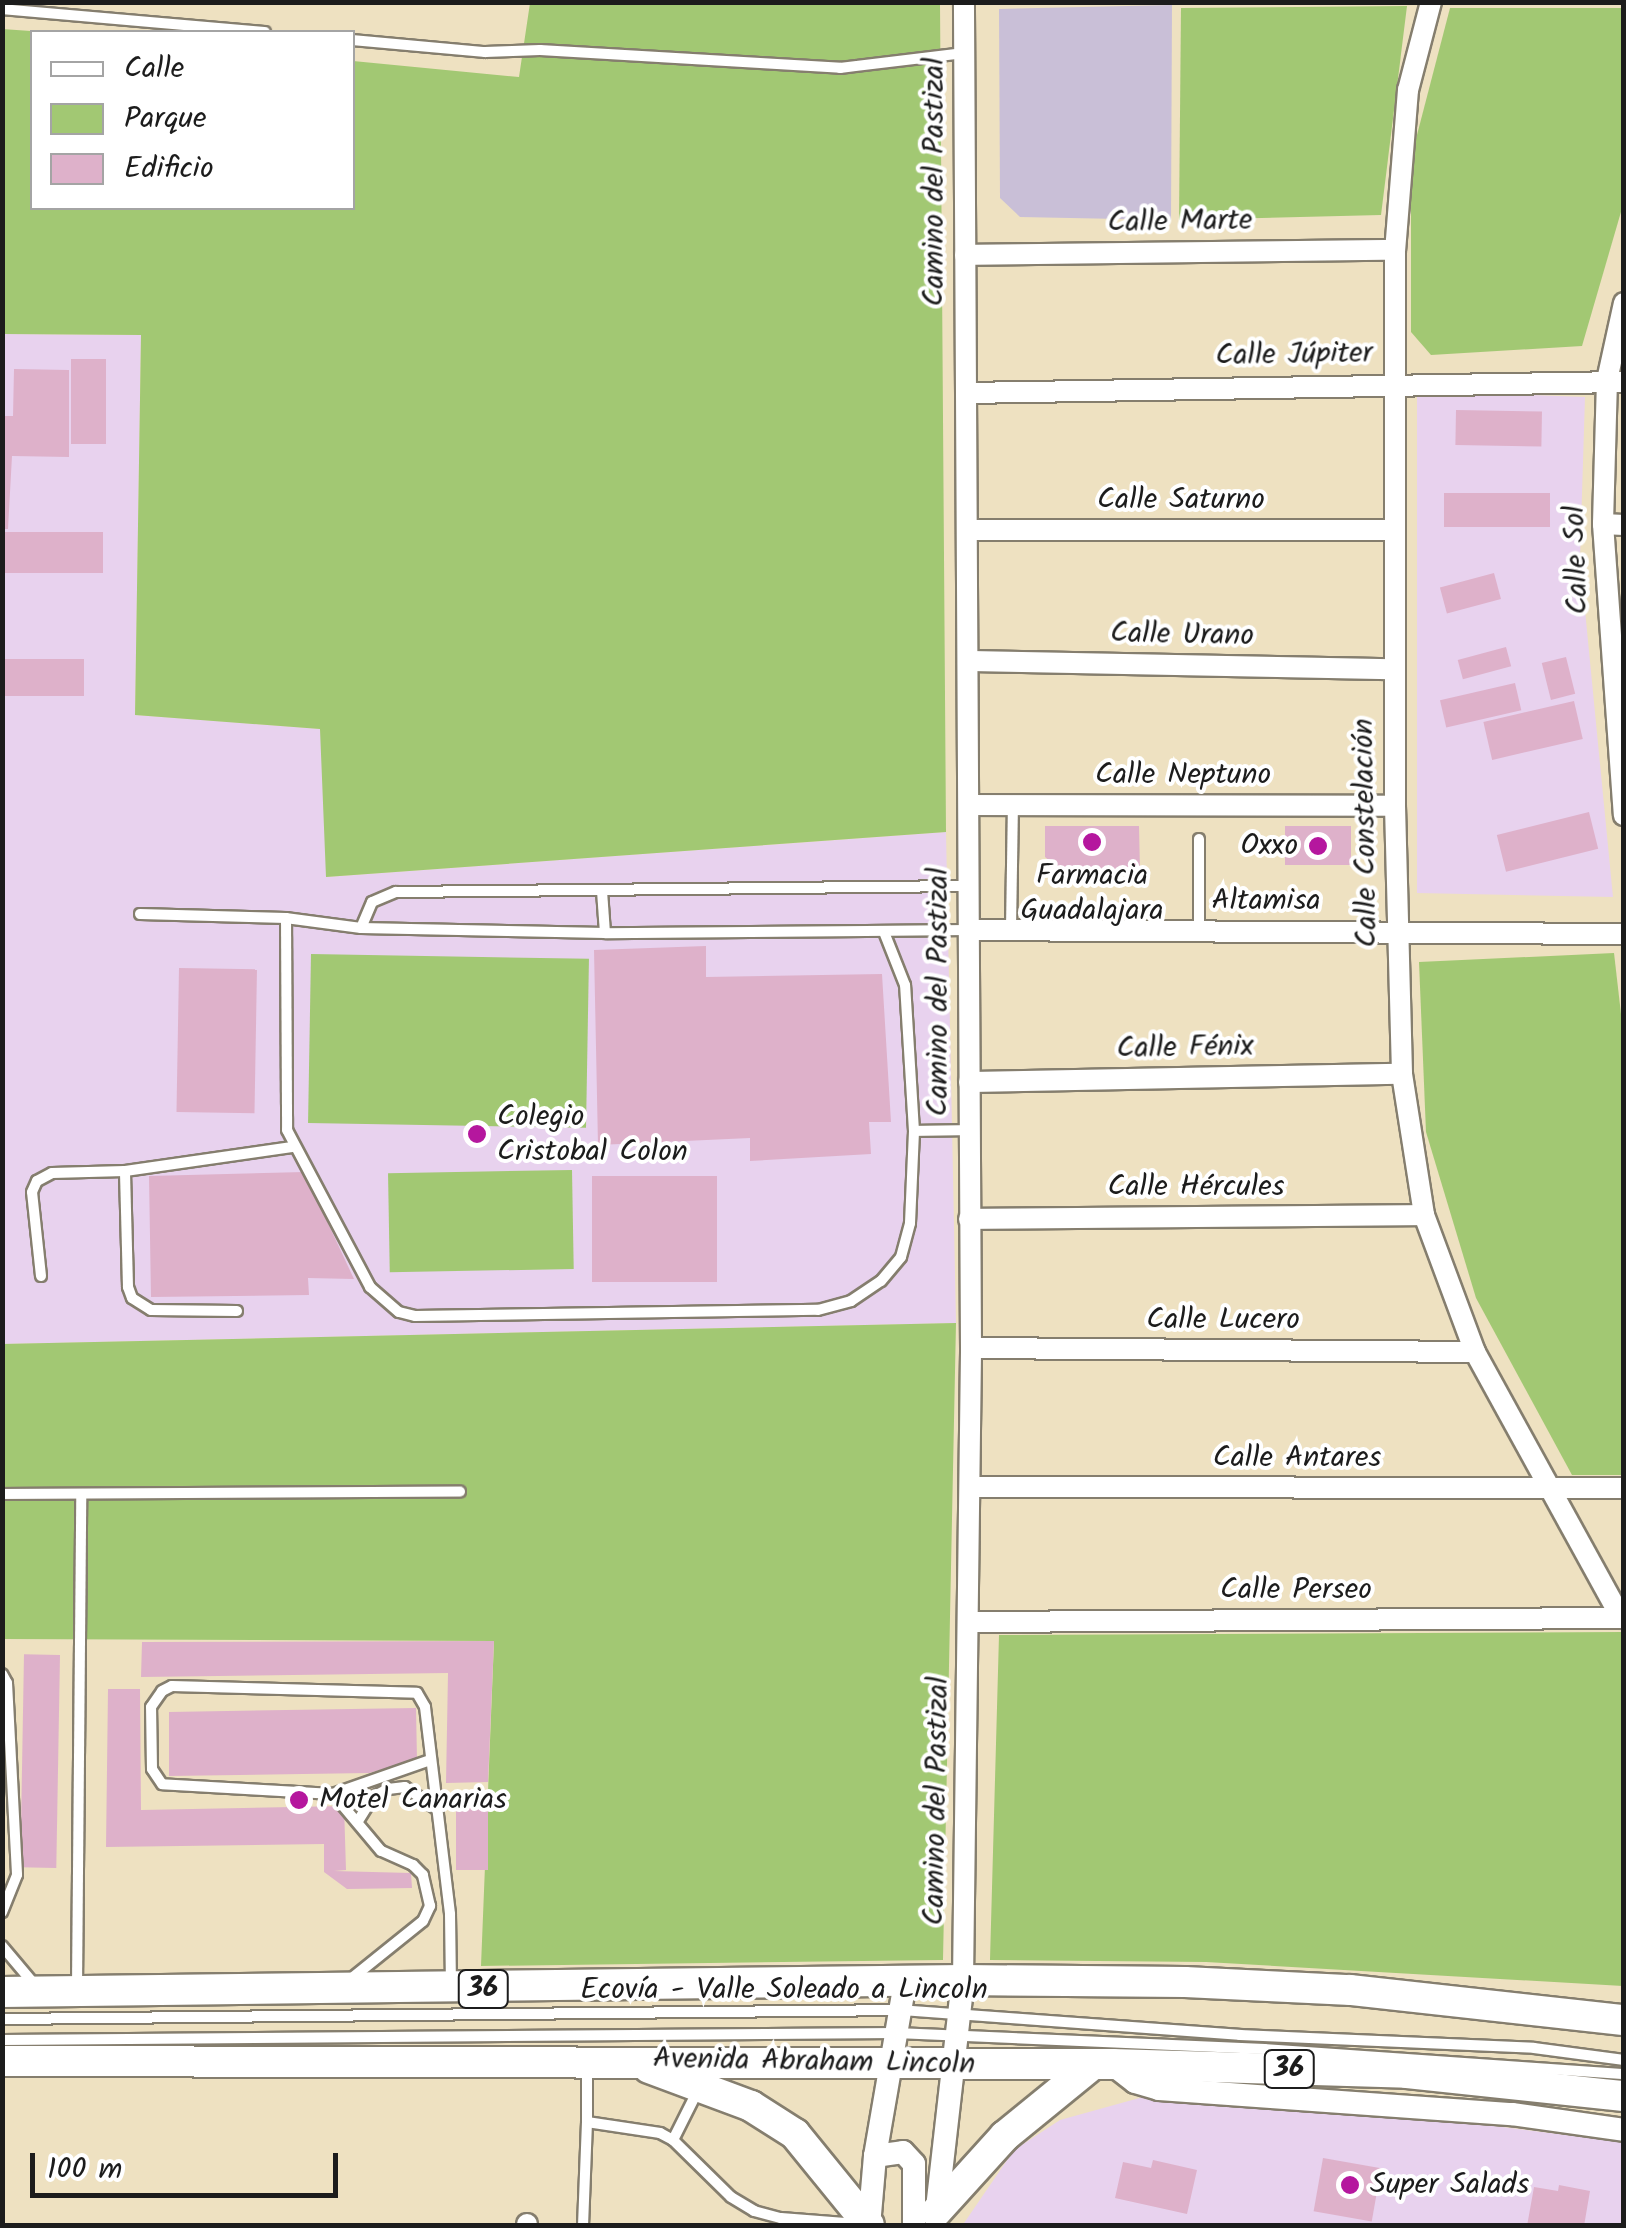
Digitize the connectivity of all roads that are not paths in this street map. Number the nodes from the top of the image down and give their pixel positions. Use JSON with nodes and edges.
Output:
{"nodes":[{"id":1,"x":964,"y":2,"type":"edge"},
{"id":2,"x":1431,"y":2,"type":"edge"},
{"id":3,"x":2,"y":8,"type":"edge"},
{"id":4,"x":243,"y":30,"type":"edge"},
{"id":5,"x":355,"y":40,"type":"edge"},
{"id":6,"x":965,"y":53,"type":"junction"},
{"id":7,"x":1395,"y":250,"type":"junction"},
{"id":8,"x":966,"y":255,"type":"junction"},
{"id":9,"x":1624,"y":304,"type":"edge"},
{"id":10,"x":1615,"y":381,"type":"edge"},
{"id":11,"x":1397,"y":383,"type":"junction"},
{"id":12,"x":966,"y":393,"type":"junction"},
{"id":13,"x":1614,"y":524,"type":"edge"},
{"id":14,"x":967,"y":530,"type":"junction"},
{"id":15,"x":1395,"y":530,"type":"junction"},
{"id":16,"x":968,"y":661,"type":"junction"},
{"id":17,"x":1618,"y":662,"type":"edge"},
{"id":18,"x":1395,"y":668,"type":"junction"},
{"id":19,"x":1623,"y":803,"type":"edge"},
{"id":20,"x":970,"y":805,"type":"junction"},
{"id":21,"x":1013,"y":805,"type":"junction"},
{"id":22,"x":1395,"y":806,"type":"junction"},
{"id":23,"x":1624,"y":815,"type":"edge"},
{"id":24,"x":1199,"y":839,"type":"dead end"},
{"id":25,"x":968,"y":886,"type":"junction"},
{"id":26,"x":602,"y":891,"type":"junction"},
{"id":27,"x":140,"y":914,"type":"dead end"},
{"id":28,"x":286,"y":918,"type":"junction"},
{"id":29,"x":362,"y":928,"type":"junction"},
{"id":30,"x":1011,"y":929,"type":"junction"},
{"id":31,"x":968,"y":930,"type":"junction"},
{"id":32,"x":1397,"y":930,"type":"junction"},
{"id":33,"x":1199,"y":931,"type":"junction"},
{"id":34,"x":884,"y":932,"type":"junction"},
{"id":35,"x":605,"y":933,"type":"junction"},
{"id":36,"x":1624,"y":934,"type":"edge"},
{"id":37,"x":1402,"y":1074,"type":"junction"},
{"id":38,"x":969,"y":1082,"type":"junction"},
{"id":39,"x":970,"y":1130,"type":"junction"},
{"id":40,"x":914,"y":1131,"type":"junction"},
{"id":41,"x":292,"y":1147,"type":"junction"},
{"id":42,"x":125,"y":1170,"type":"junction"},
{"id":43,"x":1424,"y":1215,"type":"junction"},
{"id":44,"x":969,"y":1218,"type":"junction"},
{"id":45,"x":41,"y":1276,"type":"dead end"},
{"id":46,"x":237,"y":1311,"type":"dead end"},
{"id":47,"x":970,"y":1348,"type":"junction"},
{"id":48,"x":1476,"y":1352,"type":"junction"},
{"id":49,"x":970,"y":1488,"type":"junction"},
{"id":50,"x":1551,"y":1488,"type":"junction"},
{"id":51,"x":1624,"y":1488,"type":"edge"},
{"id":52,"x":460,"y":1492,"type":"dead end"},
{"id":53,"x":2,"y":1494,"type":"edge"},
{"id":54,"x":81,"y":1495,"type":"junction"},
{"id":55,"x":1622,"y":1618,"type":"edge"},
{"id":56,"x":970,"y":1622,"type":"junction"},
{"id":57,"x":2,"y":1674,"type":"edge"},
{"id":58,"x":430,"y":1760,"type":"junction"},
{"id":59,"x":333,"y":1794,"type":"junction"},
{"id":60,"x":436,"y":1809,"type":"junction"},
{"id":61,"x":358,"y":1821,"type":"junction"},
{"id":62,"x":2,"y":1862,"type":"edge"},
{"id":63,"x":15,"y":1862,"type":"junction"},
{"id":64,"x":2,"y":1912,"type":"edge"},
{"id":65,"x":2,"y":1946,"type":"edge"},
{"id":66,"x":963,"y":1980,"type":"junction"},
{"id":67,"x":450,"y":1989,"type":"junction"},
{"id":68,"x":337,"y":1990,"type":"junction"},
{"id":69,"x":2,"y":1992,"type":"edge"},
{"id":70,"x":42,"y":1992,"type":"junction"},
{"id":71,"x":77,"y":1992,"type":"junction"},
{"id":72,"x":2,"y":2019,"type":"edge"},
{"id":73,"x":1624,"y":2020,"type":"edge"},
{"id":74,"x":898,"y":2022,"type":"junction"},
{"id":75,"x":957,"y":2037,"type":"junction"},
{"id":76,"x":2,"y":2040,"type":"edge"},
{"id":77,"x":627,"y":2060,"type":"junction"},
{"id":78,"x":1624,"y":2060,"type":"edge"},
{"id":79,"x":2,"y":2061,"type":"edge"},
{"id":80,"x":587,"y":2061,"type":"junction"},
{"id":81,"x":1102,"y":2065,"type":"junction"},
{"id":82,"x":1624,"y":2074,"type":"edge"},
{"id":83,"x":699,"y":2087,"type":"junction"},
{"id":84,"x":1624,"y":2096,"type":"edge"},
{"id":85,"x":586,"y":2122,"type":"junction"},
{"id":86,"x":1624,"y":2130,"type":"edge"},
{"id":87,"x":673,"y":2140,"type":"junction"},
{"id":88,"x":875,"y":2156,"type":"junction"},
{"id":89,"x":928,"y":2221,"type":"edge"},
{"id":90,"x":869,"y":2225,"type":"edge"},
{"id":91,"x":583,"y":2226,"type":"edge"}],
"edges":[{"from":1,"to":6,"type":"street","name":"Camino del Pastizal"},
{"from":2,"to":7,"type":"street","name":"Calle Constelación"},
{"from":3,"to":4,"type":"lane"},
{"from":5,"to":6,"type":"lane"},
{"from":6,"to":8,"type":"street","name":"Camino del Pastizal"},
{"from":7,"to":8,"type":"street","name":"Calle Marte"},
{"from":7,"to":11,"type":"street","name":"Calle Constelación"},
{"from":8,"to":12,"type":"street","name":"Camino del Pastizal"},
{"from":9,"to":10,"type":"street","name":"Calle Sol"},
{"from":10,"to":11,"type":"street","name":"Calle Júpiter"},
{"from":10,"to":13,"type":"street","name":"Calle Sol"},
{"from":11,"to":12,"type":"street","name":"Calle Júpiter"},
{"from":11,"to":15,"type":"street","name":"Calle Constelación"},
{"from":12,"to":14,"type":"street","name":"Camino del Pastizal"},
{"from":13,"to":17,"type":"street","name":"Calle Sol"},
{"from":14,"to":15,"type":"street","name":"Calle Saturno"},
{"from":14,"to":16,"type":"street","name":"Camino del Pastizal"},
{"from":15,"to":18,"type":"street","name":"Calle Constelación"},
{"from":16,"to":18,"type":"street","name":"Calle Urano"},
{"from":16,"to":20,"type":"street","name":"Camino del Pastizal"},
{"from":17,"to":19,"type":"street","name":"Calle Sol"},
{"from":18,"to":22,"type":"street","name":"Calle Constelación"},
{"from":19,"to":23,"type":"street","name":"Calle Sol"},
{"from":20,"to":21,"type":"street","name":"Calle Neptuno"},
{"from":20,"to":25,"type":"street","name":"Camino del Pastizal"},
{"from":21,"to":22,"type":"street","name":"Calle Neptuno"},
{"from":21,"to":30,"type":"lane"},
{"from":22,"to":32,"type":"street","name":"Calle Constelación"},
{"from":24,"to":33,"type":"lane"},
{"from":25,"to":26,"type":"lane"},
{"from":25,"to":31,"type":"street","name":"Camino del Pastizal"},
{"from":26,"to":29,"type":"lane"},
{"from":26,"to":35,"type":"lane"},
{"from":27,"to":28,"type":"lane"},
{"from":28,"to":29,"type":"lane"},
{"from":28,"to":41,"type":"lane"},
{"from":29,"to":35,"type":"lane"},
{"from":30,"to":31,"type":"street","name":"Altamisa"},
{"from":30,"to":33,"type":"street","name":"Altamisa"},
{"from":31,"to":34,"type":"lane"},
{"from":31,"to":38,"type":"street","name":"Camino del Pastizal"},
{"from":32,"to":33,"type":"street","name":"Altamisa"},
{"from":32,"to":36,"type":"street","name":"Altamisa"},
{"from":32,"to":37,"type":"street","name":"Calle Constelación"},
{"from":34,"to":35,"type":"lane"},
{"from":34,"to":40,"type":"lane"},
{"from":37,"to":38,"type":"street","name":"Calle Fénix"},
{"from":37,"to":43,"type":"street","name":"Calle Constelación"},
{"from":38,"to":39,"type":"street","name":"Camino del Pastizal"},
{"from":39,"to":40,"type":"lane"},
{"from":39,"to":44,"type":"street","name":"Camino del Pastizal"},
{"from":40,"to":41,"type":"lane"},
{"from":41,"to":42,"type":"lane"},
{"from":42,"to":45,"type":"lane"},
{"from":42,"to":46,"type":"lane"},
{"from":43,"to":44,"type":"street","name":"Calle Hércules"},
{"from":43,"to":48,"type":"street","name":"Calle Constelación"},
{"from":44,"to":47,"type":"street","name":"Camino del Pastizal"},
{"from":47,"to":48,"type":"street","name":"Calle Lucero"},
{"from":47,"to":49,"type":"street","name":"Camino del Pastizal"},
{"from":48,"to":50,"type":"street","name":"Calle Constelación"},
{"from":49,"to":50,"type":"street","name":"Calle Antares"},
{"from":49,"to":56,"type":"street","name":"Camino del Pastizal"},
{"from":50,"to":51,"type":"street","name":"Calle Antares"},
{"from":50,"to":55,"type":"street","name":"Calle Constelación"},
{"from":52,"to":54,"type":"lane"},
{"from":53,"to":54,"type":"lane"},
{"from":54,"to":71,"type":"lane"},
{"from":55,"to":56,"type":"street","name":"Calle Perseo"},
{"from":56,"to":66,"type":"street","name":"Camino del Pastizal"},
{"from":57,"to":63,"type":"lane"},
{"from":58,"to":59,"type":"lane"},
{"from":58,"to":59,"type":"lane"},
{"from":58,"to":60,"type":"lane"},
{"from":59,"to":61,"type":"lane"},
{"from":60,"to":61,"type":"lane"},
{"from":60,"to":67,"type":"lane"},
{"from":61,"to":68,"type":"lane"},
{"from":62,"to":63,"type":"lane"},
{"from":63,"to":64,"type":"lane"},
{"from":65,"to":70,"type":"lane"},
{"from":66,"to":73,"type":"main road","number":"36"},
{"from":66,"to":74,"type":"main road","number":"36"},
{"from":66,"to":75,"type":"street"},
{"from":67,"to":68,"type":"main road","number":"36"},
{"from":67,"to":74,"type":"main road","number":"36"},
{"from":68,"to":71,"type":"main road","number":"36"},
{"from":69,"to":70,"type":"main road","number":"36"},
{"from":70,"to":71,"type":"main road","number":"36"},
{"from":72,"to":74,"type":"lane","name":"Ecovía - Valle Soleado a Lincoln"},
{"from":74,"to":75,"type":"main road","name":"Avenida Abraham Lincoln","number":"36"},
{"from":74,"to":75,"type":"lane","name":"Ecovía - Valle Soleado a Lincoln"},
{"from":74,"to":76,"type":"lane"},
{"from":74,"to":77,"type":"main road","name":"Avenida Abraham Lincoln","number":"36"},
{"from":74,"to":88,"type":"street"},
{"from":75,"to":78,"type":"lane","name":"Ecovía - Valle Soleado a Lincoln"},
{"from":75,"to":81,"type":"main road","name":"Avenida Abraham Lincoln","number":"36"},
{"from":75,"to":82,"type":"lane"},
{"from":75,"to":89,"type":"street"},
{"from":77,"to":80,"type":"main road","name":"Avenida Abraham Lincoln","number":"36"},
{"from":77,"to":83,"type":"main road"},
{"from":79,"to":80,"type":"main road","name":"Avenida Abraham Lincoln","number":"36"},
{"from":80,"to":85,"type":"lane"},
{"from":81,"to":84,"type":"main road","name":"Avenida Abraham Lincoln","number":"36"},
{"from":81,"to":86,"type":"street"},
{"from":81,"to":89,"type":"main road"},
{"from":83,"to":87,"type":"lane"},
{"from":83,"to":90,"type":"main road"},
{"from":85,"to":87,"type":"lane"},
{"from":85,"to":91,"type":"lane"},
{"from":87,"to":90,"type":"lane"},
{"from":88,"to":89,"type":"street"},
{"from":88,"to":90,"type":"street"}]}
